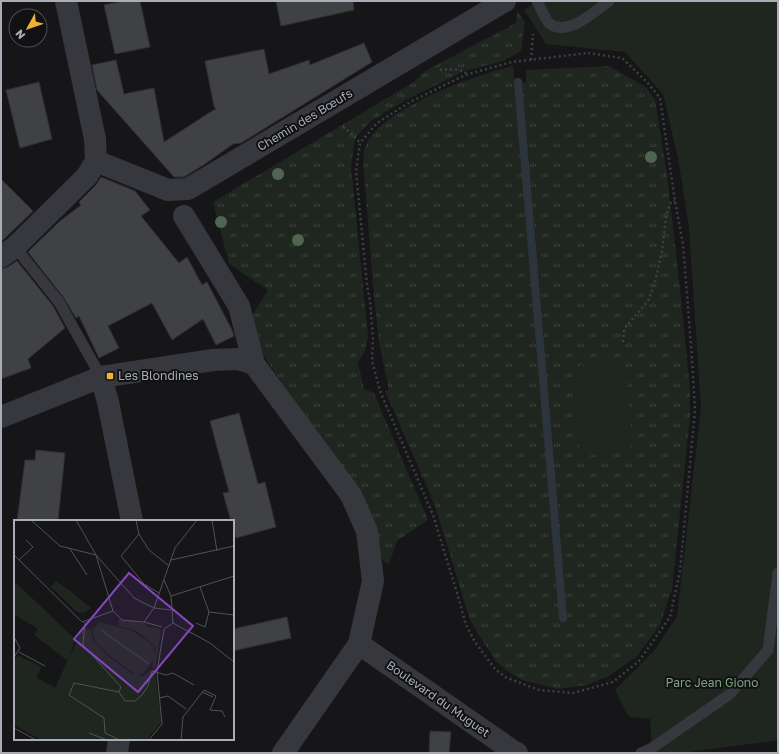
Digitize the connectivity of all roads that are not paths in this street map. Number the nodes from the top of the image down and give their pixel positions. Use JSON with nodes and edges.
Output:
{"nodes":[{"id":1,"x":66,"y":1,"type":"edge"},
{"id":2,"x":506,"y":1,"type":"edge"},
{"id":3,"x":537,"y":1,"type":"edge"},
{"id":4,"x":609,"y":1,"type":"edge"},
{"id":5,"x":96,"y":161,"type":"junction"},
{"id":6,"x":184,"y":216,"type":"dead end"},
{"id":7,"x":8,"y":252,"type":"edge"},
{"id":8,"x":254,"y":364,"type":"junction"},
{"id":9,"x":101,"y":377,"type":"junction"},
{"id":10,"x":1,"y":417,"type":"edge"},
{"id":11,"x":132,"y":520,"type":"edge"},
{"id":12,"x":778,"y":572,"type":"edge"},
{"id":13,"x":359,"y":644,"type":"junction"},
{"id":14,"x":119,"y":740,"type":"edge"},
{"id":15,"x":117,"y":753,"type":"edge"},
{"id":16,"x":283,"y":753,"type":"edge"},
{"id":17,"x":517,"y":753,"type":"edge"},
{"id":18,"x":641,"y":753,"type":"edge"}],
"edges":[{"from":1,"to":5,"type":"street"},
{"from":2,"to":5,"type":"street","name":"Chemin des Bœufs"},
{"from":3,"to":4,"type":"lane"},
{"from":5,"to":7,"type":"street"},
{"from":6,"to":8,"type":"street"},
{"from":7,"to":9,"type":"lane"},
{"from":8,"to":9,"type":"street"},
{"from":8,"to":13,"type":"street"},
{"from":9,"to":10,"type":"street"},
{"from":9,"to":11,"type":"street"},
{"from":12,"to":18,"type":"lane"},
{"from":13,"to":16,"type":"street"},
{"from":13,"to":17,"type":"street","name":"Boulevard du Muguet"},
{"from":14,"to":15,"type":"street"}]}
